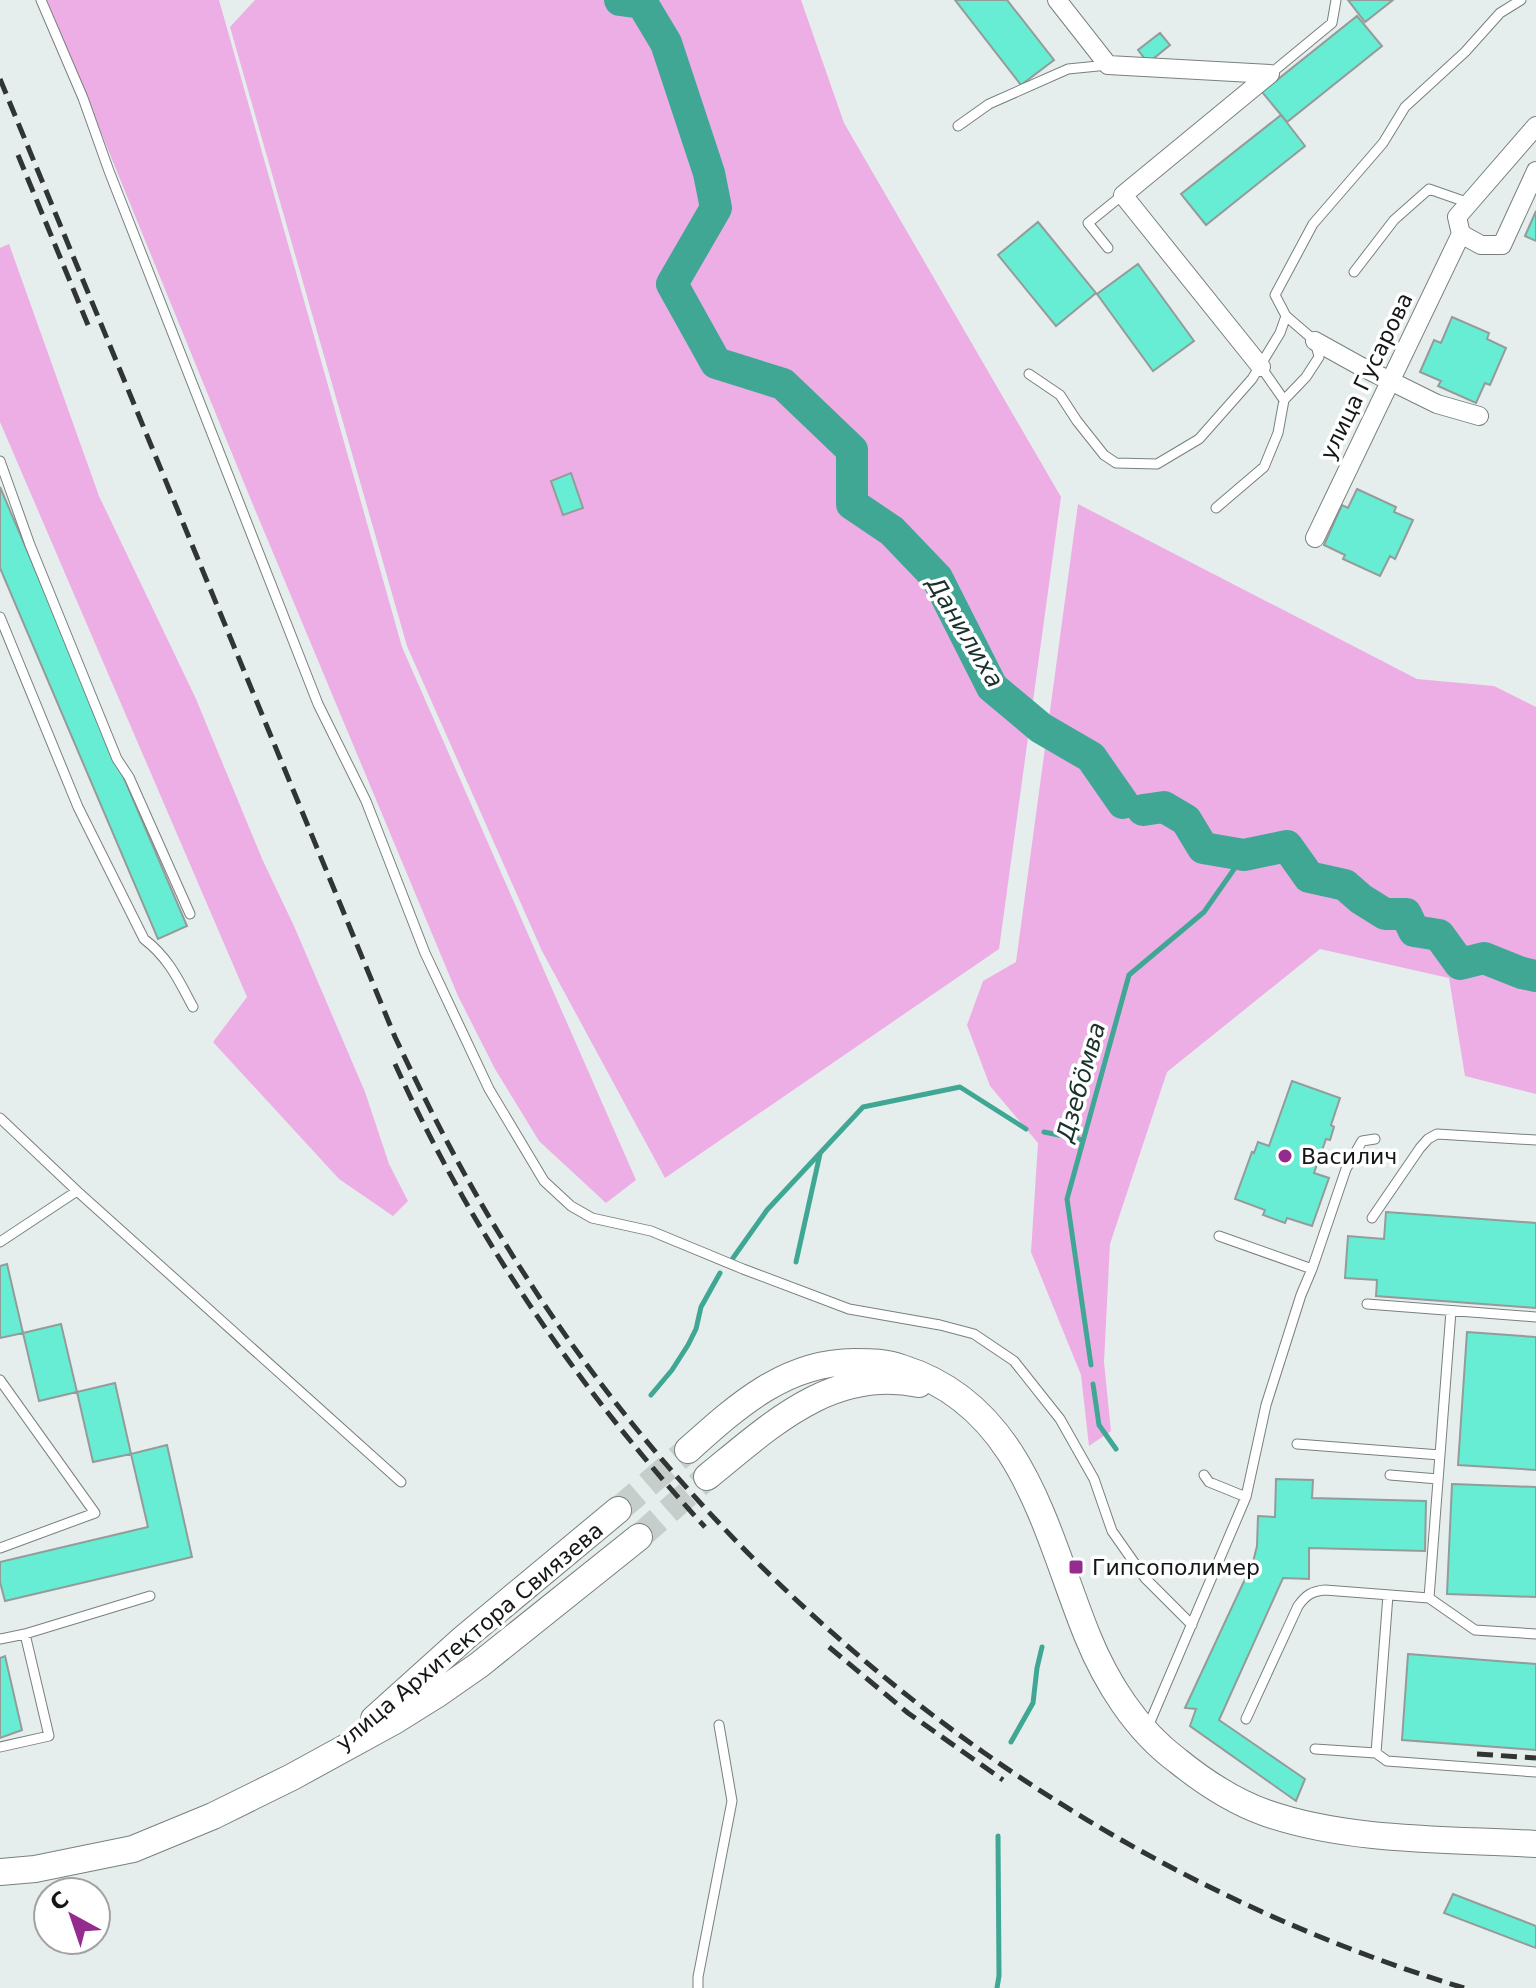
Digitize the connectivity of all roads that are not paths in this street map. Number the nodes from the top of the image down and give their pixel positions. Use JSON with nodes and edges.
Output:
{"nodes":[{"id":1,"x":41,"y":0,"type":"edge"},
{"id":2,"x":1057,"y":0,"type":"edge"},
{"id":3,"x":1336,"y":0,"type":"edge"},
{"id":4,"x":1521,"y":0,"type":"edge"},
{"id":5,"x":1108,"y":65,"type":"junction"},
{"id":6,"x":1270,"y":74,"type":"junction"},
{"id":7,"x":958,"y":126,"type":"dead end"},
{"id":8,"x":1536,"y":126,"type":"edge"},
{"id":9,"x":1536,"y":171,"type":"edge"},
{"id":10,"x":1123,"y":195,"type":"junction"},
{"id":11,"x":1469,"y":203,"type":"junction"},
{"id":12,"x":1461,"y":234,"type":"junction"},
{"id":13,"x":1108,"y":248,"type":"dead end"},
{"id":14,"x":1354,"y":272,"type":"dead end"},
{"id":15,"x":1286,"y":316,"type":"junction"},
{"id":16,"x":1315,"y":341,"type":"junction"},
{"id":17,"x":1261,"y":367,"type":"junction"},
{"id":18,"x":1029,"y":374,"type":"dead end"},
{"id":19,"x":1391,"y":381,"type":"junction"},
{"id":20,"x":1284,"y":400,"type":"junction"},
{"id":21,"x":1479,"y":416,"type":"dead end"},
{"id":22,"x":0,"y":461,"type":"edge"},
{"id":23,"x":1216,"y":508,"type":"dead end"},
{"id":24,"x":1315,"y":538,"type":"dead end"},
{"id":25,"x":0,"y":617,"type":"edge"},
{"id":26,"x":190,"y":914,"type":"dead end"},
{"id":27,"x":193,"y":1007,"type":"dead end"},
{"id":28,"x":0,"y":1118,"type":"edge"},
{"id":29,"x":1375,"y":1139,"type":"dead end"},
{"id":30,"x":1536,"y":1140,"type":"edge"},
{"id":31,"x":77,"y":1191,"type":"junction"},
{"id":32,"x":1372,"y":1218,"type":"dead end"},
{"id":33,"x":1219,"y":1236,"type":"dead end"},
{"id":34,"x":0,"y":1242,"type":"edge"},
{"id":35,"x":1312,"y":1269,"type":"junction"},
{"id":36,"x":1367,"y":1304,"type":"dead end"},
{"id":37,"x":1451,"y":1311,"type":"junction"},
{"id":38,"x":1536,"y":1317,"type":"edge"},
{"id":39,"x":0,"y":1380,"type":"edge"},
{"id":40,"x":964,"y":1400,"type":"junction"},
{"id":41,"x":1297,"y":1444,"type":"dead end"},
{"id":42,"x":688,"y":1450,"type":"tunnel mouth"},
{"id":43,"x":1440,"y":1455,"type":"junction"},
{"id":44,"x":1204,"y":1475,"type":"dead end"},
{"id":45,"x":1390,"y":1475,"type":"dead end"},
{"id":46,"x":707,"y":1477,"type":"tunnel mouth"},
{"id":47,"x":1438,"y":1479,"type":"junction"},
{"id":48,"x":401,"y":1482,"type":"dead end"},
{"id":49,"x":1246,"y":1497,"type":"junction"},
{"id":50,"x":618,"y":1510,"type":"tunnel mouth"},
{"id":51,"x":639,"y":1537,"type":"tunnel mouth"},
{"id":52,"x":0,"y":1548,"type":"edge"},
{"id":53,"x":1388,"y":1595,"type":"junction"},
{"id":54,"x":150,"y":1596,"type":"dead end"},
{"id":55,"x":1429,"y":1598,"type":"junction"},
{"id":56,"x":1192,"y":1625,"type":"junction"},
{"id":57,"x":25,"y":1634,"type":"junction"},
{"id":58,"x":1536,"y":1634,"type":"edge"},
{"id":59,"x":0,"y":1639,"type":"edge"},
{"id":60,"x":1246,"y":1719,"type":"dead end"},
{"id":61,"x":719,"y":1725,"type":"dead end"},
{"id":62,"x":1146,"y":1731,"type":"junction"},
{"id":63,"x":0,"y":1747,"type":"edge"},
{"id":64,"x":1315,"y":1749,"type":"dead end"},
{"id":65,"x":1376,"y":1753,"type":"junction"},
{"id":66,"x":321,"y":1761,"type":"junction"},
{"id":67,"x":1536,"y":1772,"type":"edge"},
{"id":68,"x":1536,"y":1844,"type":"edge"},
{"id":69,"x":5,"y":1875,"type":"edge"},
{"id":70,"x":698,"y":1988,"type":"edge"}],
"edges":[{"from":1,"to":56,"type":"lane"},
{"from":2,"to":5,"type":"street"},
{"from":3,"to":6,"type":"lane"},
{"from":4,"to":15,"type":"lane"},
{"from":5,"to":6,"type":"street"},
{"from":5,"to":7,"type":"lane"},
{"from":6,"to":10,"type":"street"},
{"from":8,"to":11,"type":"street","name":"улица Гусарова"},
{"from":9,"to":12,"type":"street"},
{"from":10,"to":13,"type":"lane"},
{"from":10,"to":17,"type":"street"},
{"from":11,"to":12,"type":"street","name":"улица Гусарова"},
{"from":11,"to":14,"type":"lane"},
{"from":12,"to":19,"type":"street","name":"улица Гусарова"},
{"from":15,"to":16,"type":"lane"},
{"from":15,"to":17,"type":"lane"},
{"from":16,"to":19,"type":"street"},
{"from":16,"to":20,"type":"lane"},
{"from":17,"to":18,"type":"lane"},
{"from":17,"to":20,"type":"lane"},
{"from":19,"to":21,"type":"street"},
{"from":19,"to":24,"type":"street","name":"улица Гусарова"},
{"from":20,"to":23,"type":"lane"},
{"from":22,"to":26,"type":"lane"},
{"from":25,"to":27,"type":"lane"},
{"from":28,"to":31,"type":"lane"},
{"from":29,"to":35,"type":"lane"},
{"from":30,"to":32,"type":"lane"},
{"from":31,"to":34,"type":"lane"},
{"from":31,"to":48,"type":"lane"},
{"from":33,"to":35,"type":"lane"},
{"from":35,"to":49,"type":"lane"},
{"from":36,"to":37,"type":"lane"},
{"from":37,"to":38,"type":"lane"},
{"from":37,"to":43,"type":"lane"},
{"from":39,"to":52,"type":"lane"},
{"from":40,"to":42,"type":"main road"},
{"from":40,"to":46,"type":"main road"},
{"from":40,"to":62,"type":"main road"},
{"from":41,"to":43,"type":"lane"},
{"from":43,"to":47,"type":"lane"},
{"from":44,"to":49,"type":"lane"},
{"from":45,"to":47,"type":"lane"},
{"from":47,"to":55,"type":"lane"},
{"from":49,"to":56,"type":"lane"},
{"from":50,"to":66,"type":"main road","name":"улица Архитектора Свиязева"},
{"from":51,"to":66,"type":"main road","name":"улица Архитектора Свиязева"},
{"from":53,"to":55,"type":"lane"},
{"from":53,"to":60,"type":"lane"},
{"from":53,"to":65,"type":"lane"},
{"from":54,"to":57,"type":"lane"},
{"from":55,"to":58,"type":"lane"},
{"from":56,"to":62,"type":"lane"},
{"from":57,"to":59,"type":"lane"},
{"from":57,"to":63,"type":"lane"},
{"from":61,"to":70,"type":"lane"},
{"from":62,"to":68,"type":"main road"},
{"from":64,"to":65,"type":"lane"},
{"from":65,"to":67,"type":"lane"},
{"from":66,"to":69,"type":"main road","name":"улица Архитектора Свиязева"}]}
